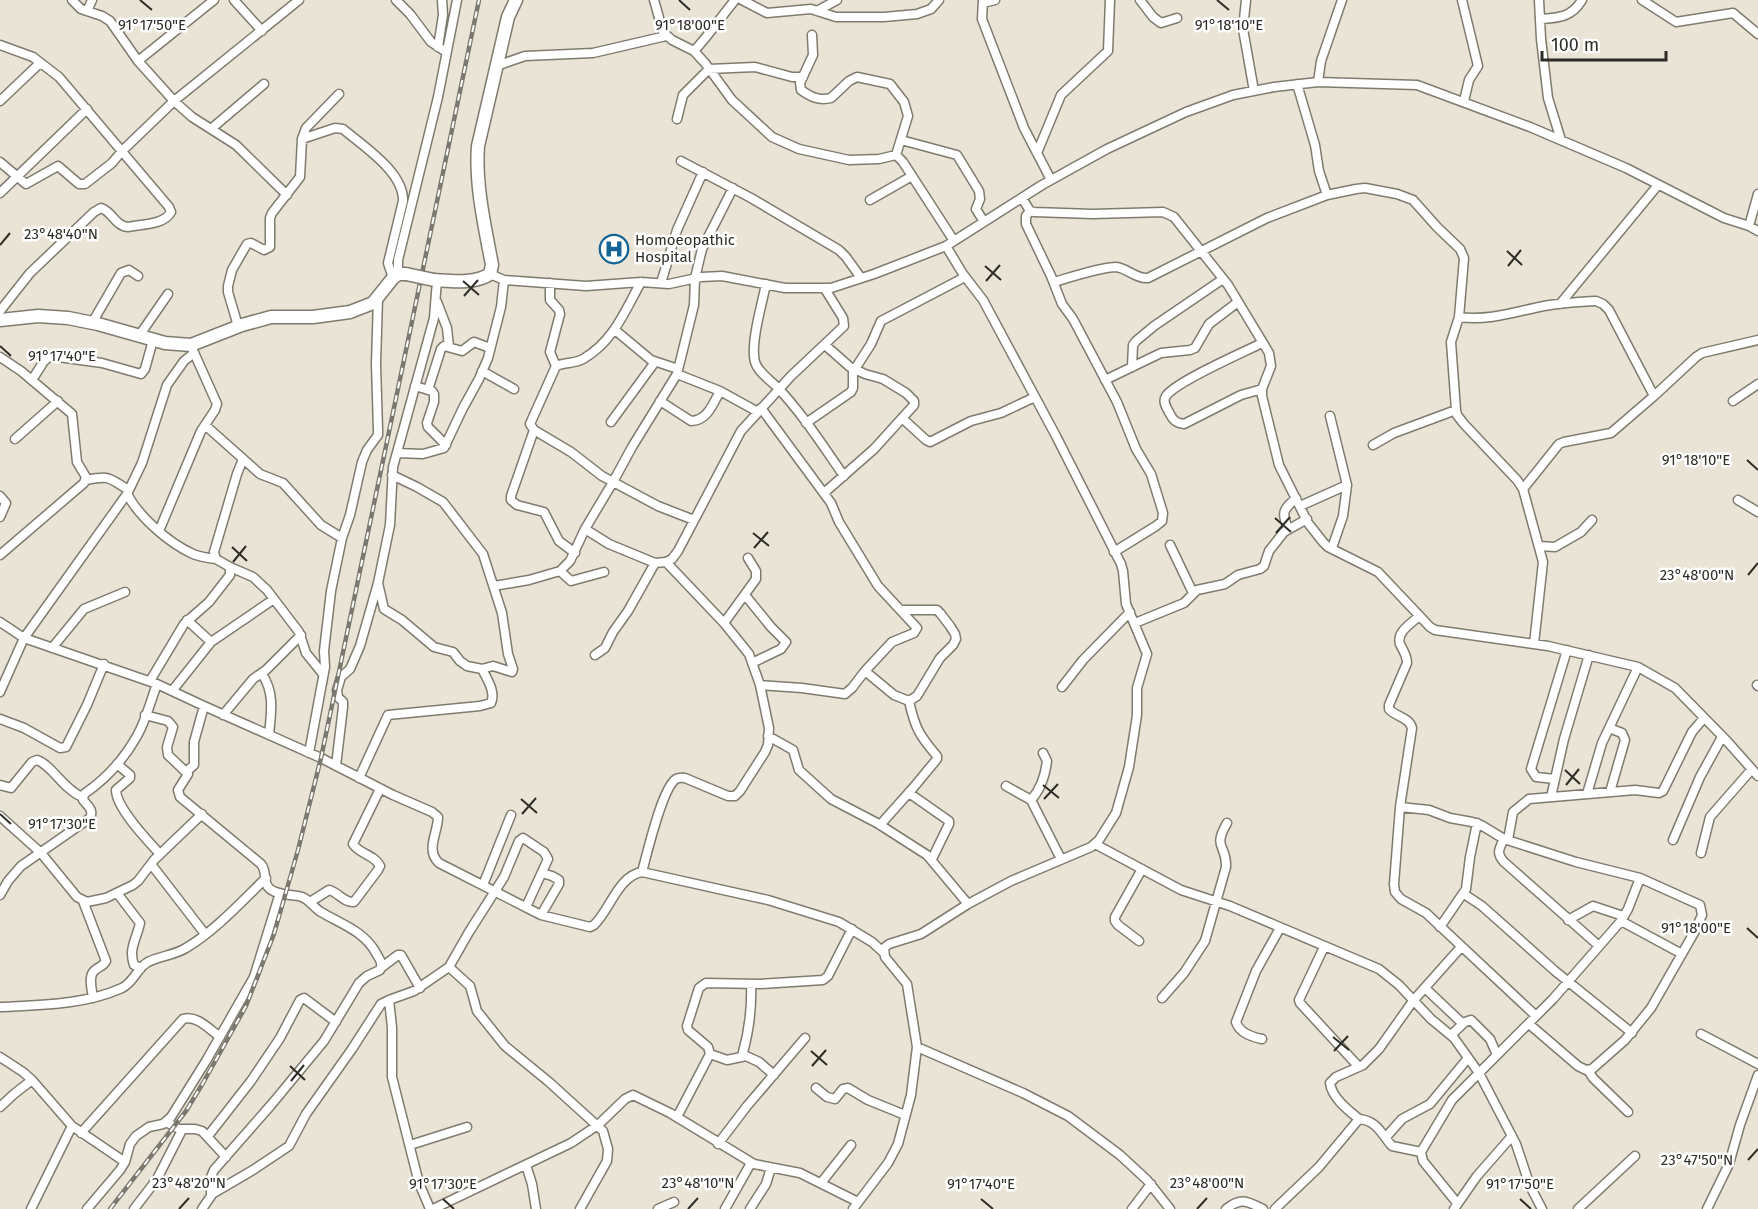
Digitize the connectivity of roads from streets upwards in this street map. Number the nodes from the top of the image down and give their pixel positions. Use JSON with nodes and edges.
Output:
{"nodes":[{"id":1,"x":72,"y":0,"type":"edge"},
{"id":2,"x":92,"y":0,"type":"edge"},
{"id":3,"x":214,"y":0,"type":"edge"},
{"id":4,"x":234,"y":0,"type":"edge"},
{"id":5,"x":299,"y":0,"type":"edge"},
{"id":6,"x":396,"y":0,"type":"edge"},
{"id":7,"x":442,"y":0,"type":"edge"},
{"id":8,"x":457,"y":0,"type":"edge"},
{"id":9,"x":516,"y":0,"type":"edge"},
{"id":10,"x":654,"y":0,"type":"edge"},
{"id":11,"x":735,"y":0,"type":"edge"},
{"id":12,"x":742,"y":0,"type":"edge"},
{"id":13,"x":837,"y":0,"type":"edge"},
{"id":14,"x":939,"y":0,"type":"edge"},
{"id":15,"x":995,"y":0,"type":"edge"},
{"id":16,"x":1110,"y":0,"type":"edge"},
{"id":17,"x":1140,"y":0,"type":"edge"},
{"id":18,"x":1246,"y":0,"type":"edge"},
{"id":19,"x":1342,"y":0,"type":"edge"},
{"id":20,"x":1462,"y":0,"type":"edge"},
{"id":21,"x":1539,"y":0,"type":"edge"},
{"id":22,"x":1582,"y":0,"type":"edge"},
{"id":23,"x":1642,"y":0,"type":"edge"},
{"id":24,"x":983,"y":2,"type":"edge"},
{"id":25,"x":816,"y":10,"type":"junction"},
{"id":26,"x":87,"y":11,"type":"junction"},
{"id":27,"x":1178,"y":18,"type":"dead end"},
{"id":28,"x":1540,"y":19,"type":"junction"},
{"id":29,"x":262,"y":31,"type":"junction"},
{"id":30,"x":1758,"y":34,"type":"edge"},
{"id":31,"x":812,"y":35,"type":"dead end"},
{"id":32,"x":666,"y":36,"type":"junction"},
{"id":33,"x":0,"y":45,"type":"edge"},
{"id":34,"x":442,"y":50,"type":"junction"},
{"id":35,"x":694,"y":51,"type":"junction"},
{"id":36,"x":138,"y":61,"type":"junction"},
{"id":37,"x":40,"y":63,"type":"junction"},
{"id":38,"x":496,"y":66,"type":"junction"},
{"id":39,"x":709,"y":69,"type":"junction"},
{"id":40,"x":803,"y":77,"type":"junction"},
{"id":41,"x":1318,"y":82,"type":"junction"},
{"id":42,"x":264,"y":84,"type":"dead end"},
{"id":43,"x":1297,"y":84,"type":"junction"},
{"id":44,"x":1254,"y":91,"type":"junction"},
{"id":45,"x":339,"y":94,"type":"dead end"},
{"id":46,"x":0,"y":101,"type":"edge"},
{"id":47,"x":174,"y":101,"type":"junction"},
{"id":48,"x":1464,"y":101,"type":"junction"},
{"id":49,"x":87,"y":110,"type":"junction"},
{"id":50,"x":677,"y":118,"type":"dead end"},
{"id":51,"x":211,"y":129,"type":"junction"},
{"id":52,"x":302,"y":139,"type":"junction"},
{"id":53,"x":901,"y":140,"type":"junction"},
{"id":54,"x":1561,"y":140,"type":"junction"},
{"id":55,"x":122,"y":151,"type":"junction"},
{"id":56,"x":1037,"y":153,"type":"junction"},
{"id":57,"x":896,"y":155,"type":"junction"},
{"id":58,"x":681,"y":161,"type":"dead end"},
{"id":59,"x":0,"y":162,"type":"edge"},
{"id":60,"x":703,"y":172,"type":"junction"},
{"id":61,"x":912,"y":176,"type":"junction"},
{"id":62,"x":16,"y":177,"type":"junction"},
{"id":63,"x":1051,"y":180,"type":"junction"},
{"id":64,"x":1658,"y":185,"type":"junction"},
{"id":65,"x":733,"y":188,"type":"junction"},
{"id":66,"x":0,"y":193,"type":"edge"},
{"id":67,"x":1758,"y":194,"type":"edge"},
{"id":68,"x":287,"y":195,"type":"junction"},
{"id":69,"x":1327,"y":195,"type":"junction"},
{"id":70,"x":1022,"y":198,"type":"junction"},
{"id":71,"x":870,"y":200,"type":"dead end"},
{"id":72,"x":1029,"y":211,"type":"junction"},
{"id":73,"x":984,"y":222,"type":"junction"},
{"id":74,"x":1749,"y":226,"type":"junction"},
{"id":75,"x":1758,"y":231,"type":"edge"},
{"id":76,"x":950,"y":243,"type":"junction"},
{"id":77,"x":1200,"y":250,"type":"junction"},
{"id":78,"x":490,"y":274,"type":"junction"},
{"id":79,"x":138,"y":276,"type":"dead end"},
{"id":80,"x":399,"y":276,"type":"junction"},
{"id":81,"x":965,"y":277,"type":"junction"},
{"id":82,"x":695,"y":278,"type":"junction"},
{"id":83,"x":861,"y":278,"type":"junction"},
{"id":84,"x":1223,"y":279,"type":"junction"},
{"id":85,"x":435,"y":280,"type":"junction"},
{"id":86,"x":504,"y":280,"type":"junction"},
{"id":87,"x":550,"y":282,"type":"junction"},
{"id":88,"x":641,"y":282,"type":"junction"},
{"id":89,"x":1054,"y":282,"type":"junction"},
{"id":90,"x":661,"y":283,"type":"junction"},
{"id":91,"x":766,"y":284,"type":"junction"},
{"id":92,"x":825,"y":289,"type":"junction"},
{"id":93,"x":168,"y":294,"type":"dead end"},
{"id":94,"x":378,"y":298,"type":"junction"},
{"id":95,"x":436,"y":300,"type":"junction"},
{"id":96,"x":1238,"y":303,"type":"junction"},
{"id":97,"x":1560,"y":304,"type":"junction"},
{"id":98,"x":0,"y":311,"type":"edge"},
{"id":99,"x":1459,"y":317,"type":"junction"},
{"id":100,"x":0,"y":320,"type":"edge"},
{"id":101,"x":92,"y":323,"type":"junction"},
{"id":102,"x":238,"y":326,"type":"junction"},
{"id":103,"x":615,"y":330,"type":"junction"},
{"id":104,"x":139,"y":336,"type":"junction"},
{"id":105,"x":153,"y":340,"type":"junction"},
{"id":106,"x":1758,"y":340,"type":"edge"},
{"id":107,"x":1262,"y":343,"type":"junction"},
{"id":108,"x":825,"y":345,"type":"junction"},
{"id":109,"x":449,"y":347,"type":"junction"},
{"id":110,"x":490,"y":348,"type":"junction"},
{"id":111,"x":193,"y":349,"type":"junction"},
{"id":112,"x":0,"y":357,"type":"edge"},
{"id":113,"x":656,"y":362,"type":"junction"},
{"id":114,"x":556,"y":366,"type":"junction"},
{"id":115,"x":1132,"y":367,"type":"junction"},
{"id":116,"x":855,"y":370,"type":"junction"},
{"id":117,"x":482,"y":371,"type":"junction"},
{"id":118,"x":677,"y":371,"type":"junction"},
{"id":119,"x":32,"y":380,"type":"junction"},
{"id":120,"x":1105,"y":380,"type":"junction"},
{"id":121,"x":1758,"y":384,"type":"edge"},
{"id":122,"x":415,"y":386,"type":"junction"},
{"id":123,"x":514,"y":389,"type":"dead end"},
{"id":124,"x":779,"y":389,"type":"junction"},
{"id":125,"x":1262,"y":389,"type":"junction"},
{"id":126,"x":428,"y":390,"type":"junction"},
{"id":127,"x":720,"y":392,"type":"junction"},
{"id":128,"x":1654,"y":396,"type":"junction"},
{"id":129,"x":1035,"y":397,"type":"junction"},
{"id":130,"x":58,"y":401,"type":"junction"},
{"id":131,"x":660,"y":401,"type":"junction"},
{"id":132,"x":1733,"y":401,"type":"dead end"},
{"id":133,"x":760,"y":410,"type":"junction"},
{"id":134,"x":1456,"y":410,"type":"junction"},
{"id":135,"x":1330,"y":416,"type":"dead end"},
{"id":136,"x":902,"y":418,"type":"junction"},
{"id":137,"x":611,"y":422,"type":"dead end"},
{"id":138,"x":806,"y":423,"type":"junction"},
{"id":139,"x":205,"y":425,"type":"junction"},
{"id":140,"x":534,"y":430,"type":"junction"},
{"id":141,"x":15,"y":439,"type":"dead end"},
{"id":142,"x":446,"y":445,"type":"junction"},
{"id":143,"x":1373,"y":445,"type":"dead end"},
{"id":144,"x":397,"y":453,"type":"junction"},
{"id":145,"x":243,"y":459,"type":"junction"},
{"id":146,"x":392,"y":475,"type":"junction"},
{"id":147,"x":844,"y":476,"type":"junction"},
{"id":148,"x":86,"y":480,"type":"junction"},
{"id":149,"x":613,"y":482,"type":"junction"},
{"id":150,"x":1347,"y":485,"type":"junction"},
{"id":151,"x":1523,"y":489,"type":"junction"},
{"id":152,"x":128,"y":492,"type":"junction"},
{"id":153,"x":824,"y":493,"type":"junction"},
{"id":154,"x":0,"y":496,"type":"edge"},
{"id":155,"x":1738,"y":500,"type":"dead end"},
{"id":156,"x":1298,"y":502,"type":"junction"},
{"id":157,"x":1758,"y":512,"type":"edge"},
{"id":158,"x":0,"y":517,"type":"edge"},
{"id":159,"x":1307,"y":519,"type":"junction"},
{"id":160,"x":694,"y":520,"type":"junction"},
{"id":161,"x":1592,"y":520,"type":"dead end"},
{"id":162,"x":585,"y":529,"type":"junction"},
{"id":163,"x":1288,"y":529,"type":"junction"},
{"id":164,"x":159,"y":531,"type":"junction"},
{"id":165,"x":342,"y":538,"type":"junction"},
{"id":166,"x":1170,"y":545,"type":"dead end"},
{"id":167,"x":1539,"y":546,"type":"junction"},
{"id":168,"x":1332,"y":548,"type":"junction"},
{"id":169,"x":1114,"y":552,"type":"junction"},
{"id":170,"x":574,"y":553,"type":"junction"},
{"id":171,"x":0,"y":555,"type":"edge"},
{"id":172,"x":748,"y":558,"type":"dead end"},
{"id":173,"x":216,"y":560,"type":"junction"},
{"id":174,"x":666,"y":562,"type":"junction"},
{"id":175,"x":655,"y":563,"type":"junction"},
{"id":176,"x":230,"y":567,"type":"junction"},
{"id":177,"x":560,"y":571,"type":"junction"},
{"id":178,"x":604,"y":572,"type":"dead end"},
{"id":179,"x":378,"y":583,"type":"junction"},
{"id":180,"x":494,"y":586,"type":"junction"},
{"id":181,"x":124,"y":592,"type":"dead end"},
{"id":182,"x":1193,"y":593,"type":"junction"},
{"id":183,"x":745,"y":595,"type":"junction"},
{"id":184,"x":274,"y":599,"type":"junction"},
{"id":185,"x":901,"y":610,"type":"junction"},
{"id":186,"x":1130,"y":612,"type":"junction"},
{"id":187,"x":1419,"y":616,"type":"junction"},
{"id":188,"x":187,"y":620,"type":"junction"},
{"id":189,"x":0,"y":622,"type":"edge"},
{"id":190,"x":1135,"y":623,"type":"junction"},
{"id":191,"x":724,"y":624,"type":"junction"},
{"id":192,"x":301,"y":635,"type":"junction"},
{"id":193,"x":24,"y":638,"type":"junction"},
{"id":194,"x":211,"y":642,"type":"junction"},
{"id":195,"x":1534,"y":644,"type":"junction"},
{"id":196,"x":52,"y":648,"type":"junction"},
{"id":197,"x":1568,"y":650,"type":"junction"},
{"id":198,"x":595,"y":655,"type":"dead end"},
{"id":199,"x":1589,"y":655,"type":"junction"},
{"id":200,"x":752,"y":663,"type":"junction"},
{"id":201,"x":104,"y":664,"type":"junction"},
{"id":202,"x":1638,"y":667,"type":"junction"},
{"id":203,"x":482,"y":669,"type":"junction"},
{"id":204,"x":865,"y":671,"type":"junction"},
{"id":205,"x":262,"y":674,"type":"junction"},
{"id":206,"x":323,"y":674,"type":"junction"},
{"id":207,"x":153,"y":682,"type":"junction"},
{"id":208,"x":760,"y":686,"type":"junction"},
{"id":209,"x":1062,"y":687,"type":"dead end"},
{"id":210,"x":172,"y":691,"type":"junction"},
{"id":211,"x":0,"y":692,"type":"edge"},
{"id":212,"x":909,"y":701,"type":"junction"},
{"id":213,"x":204,"y":706,"type":"junction"},
{"id":214,"x":223,"y":714,"type":"junction"},
{"id":215,"x":145,"y":715,"type":"junction"},
{"id":216,"x":1704,"y":718,"type":"junction"},
{"id":217,"x":0,"y":719,"type":"edge"},
{"id":218,"x":1609,"y":728,"type":"junction"},
{"id":219,"x":269,"y":735,"type":"junction"},
{"id":220,"x":768,"y":736,"type":"junction"},
{"id":221,"x":1722,"y":737,"type":"junction"},
{"id":222,"x":309,"y":753,"type":"junction"},
{"id":223,"x":1043,"y":753,"type":"dead end"},
{"id":224,"x":117,"y":764,"type":"junction"},
{"id":225,"x":336,"y":766,"type":"junction"},
{"id":226,"x":187,"y":771,"type":"junction"},
{"id":227,"x":1755,"y":772,"type":"edge"},
{"id":228,"x":107,"y":775,"type":"junction"},
{"id":229,"x":359,"y":778,"type":"junction"},
{"id":230,"x":1555,"y":779,"type":"junction"},
{"id":231,"x":0,"y":785,"type":"edge"},
{"id":232,"x":1006,"y":786,"type":"dead end"},
{"id":233,"x":120,"y":787,"type":"junction"},
{"id":234,"x":380,"y":789,"type":"junction"},
{"id":235,"x":1610,"y":792,"type":"junction"},
{"id":236,"x":909,"y":793,"type":"junction"},
{"id":237,"x":1587,"y":794,"type":"junction"},
{"id":238,"x":82,"y":797,"type":"junction"},
{"id":239,"x":1551,"y":797,"type":"junction"},
{"id":240,"x":1030,"y":800,"type":"junction"},
{"id":241,"x":1400,"y":807,"type":"junction"},
{"id":242,"x":202,"y":814,"type":"junction"},
{"id":243,"x":511,"y":815,"type":"dead end"},
{"id":244,"x":0,"y":816,"type":"edge"},
{"id":245,"x":1227,"y":824,"type":"dead end"},
{"id":246,"x":1477,"y":824,"type":"junction"},
{"id":247,"x":880,"y":825,"type":"junction"},
{"id":248,"x":1506,"y":839,"type":"junction"},
{"id":249,"x":1673,"y":840,"type":"dead end"},
{"id":250,"x":1095,"y":844,"type":"junction"},
{"id":251,"x":41,"y":852,"type":"junction"},
{"id":252,"x":1701,"y":853,"type":"dead end"},
{"id":253,"x":160,"y":854,"type":"junction"},
{"id":254,"x":932,"y":859,"type":"junction"},
{"id":255,"x":1061,"y":859,"type":"junction"},
{"id":256,"x":151,"y":864,"type":"junction"},
{"id":257,"x":1142,"y":868,"type":"junction"},
{"id":258,"x":642,"y":872,"type":"junction"},
{"id":259,"x":542,"y":873,"type":"junction"},
{"id":260,"x":266,"y":878,"type":"junction"},
{"id":261,"x":1640,"y":878,"type":"junction"},
{"id":262,"x":483,"y":885,"type":"junction"},
{"id":263,"x":496,"y":892,"type":"junction"},
{"id":264,"x":117,"y":893,"type":"junction"},
{"id":265,"x":280,"y":893,"type":"junction"},
{"id":266,"x":1464,"y":894,"type":"junction"},
{"id":267,"x":0,"y":895,"type":"edge"},
{"id":268,"x":83,"y":901,"type":"junction"},
{"id":269,"x":310,"y":902,"type":"junction"},
{"id":270,"x":1217,"y":902,"type":"junction"},
{"id":271,"x":969,"y":904,"type":"junction"},
{"id":272,"x":526,"y":907,"type":"junction"},
{"id":273,"x":541,"y":915,"type":"junction"},
{"id":274,"x":1622,"y":918,"type":"junction"},
{"id":275,"x":1568,"y":920,"type":"junction"},
{"id":276,"x":1440,"y":927,"type":"junction"},
{"id":277,"x":852,"y":928,"type":"junction"},
{"id":278,"x":1280,"y":928,"type":"junction"},
{"id":279,"x":205,"y":934,"type":"junction"},
{"id":280,"x":1139,"y":941,"type":"dead end"},
{"id":281,"x":1461,"y":946,"type":"junction"},
{"id":282,"x":1599,"y":946,"type":"junction"},
{"id":283,"x":1324,"y":947,"type":"junction"},
{"id":284,"x":883,"y":952,"type":"junction"},
{"id":285,"x":1682,"y":954,"type":"junction"},
{"id":286,"x":382,"y":967,"type":"junction"},
{"id":287,"x":449,"y":967,"type":"junction"},
{"id":288,"x":141,"y":968,"type":"junction"},
{"id":289,"x":1569,"y":982,"type":"junction"},
{"id":290,"x":751,"y":984,"type":"junction"},
{"id":291,"x":420,"y":987,"type":"junction"},
{"id":292,"x":1425,"y":988,"type":"junction"},
{"id":293,"x":93,"y":998,"type":"junction"},
{"id":294,"x":1162,"y":998,"type":"dead end"},
{"id":295,"x":389,"y":1000,"type":"junction"},
{"id":296,"x":1413,"y":1001,"type":"junction"},
{"id":297,"x":0,"y":1007,"type":"edge"},
{"id":298,"x":1536,"y":1016,"type":"junction"},
{"id":299,"x":336,"y":1023,"type":"junction"},
{"id":300,"x":1463,"y":1024,"type":"junction"},
{"id":301,"x":1529,"y":1024,"type":"junction"},
{"id":302,"x":1632,"y":1033,"type":"junction"},
{"id":303,"x":1701,"y":1034,"type":"dead end"},
{"id":304,"x":1450,"y":1035,"type":"junction"},
{"id":305,"x":220,"y":1037,"type":"junction"},
{"id":306,"x":805,"y":1038,"type":"dead end"},
{"id":307,"x":1262,"y":1040,"type":"dead end"},
{"id":308,"x":917,"y":1047,"type":"junction"},
{"id":309,"x":710,"y":1054,"type":"junction"},
{"id":310,"x":1497,"y":1055,"type":"junction"},
{"id":311,"x":742,"y":1056,"type":"junction"},
{"id":312,"x":0,"y":1057,"type":"edge"},
{"id":313,"x":1468,"y":1058,"type":"junction"},
{"id":314,"x":1758,"y":1064,"type":"edge"},
{"id":315,"x":1359,"y":1067,"type":"junction"},
{"id":316,"x":1588,"y":1070,"type":"junction"},
{"id":317,"x":1479,"y":1073,"type":"junction"},
{"id":318,"x":774,"y":1075,"type":"junction"},
{"id":319,"x":1758,"y":1075,"type":"edge"},
{"id":320,"x":32,"y":1080,"type":"junction"},
{"id":321,"x":816,"y":1088,"type":"dead end"},
{"id":322,"x":0,"y":1107,"type":"edge"},
{"id":323,"x":1628,"y":1112,"type":"dead end"},
{"id":324,"x":905,"y":1115,"type":"junction"},
{"id":325,"x":677,"y":1117,"type":"junction"},
{"id":326,"x":1359,"y":1119,"type":"junction"},
{"id":327,"x":166,"y":1122,"type":"junction"},
{"id":328,"x":598,"y":1125,"type":"junction"},
{"id":329,"x":72,"y":1126,"type":"junction"},
{"id":330,"x":467,"y":1127,"type":"dead end"},
{"id":331,"x":182,"y":1130,"type":"junction"},
{"id":332,"x":81,"y":1133,"type":"junction"},
{"id":333,"x":208,"y":1136,"type":"junction"},
{"id":334,"x":1512,"y":1136,"type":"junction"},
{"id":335,"x":1386,"y":1137,"type":"junction"},
{"id":336,"x":718,"y":1144,"type":"junction"},
{"id":337,"x":410,"y":1145,"type":"junction"},
{"id":338,"x":851,"y":1145,"type":"dead end"},
{"id":339,"x":1421,"y":1152,"type":"junction"},
{"id":340,"x":226,"y":1156,"type":"junction"},
{"id":341,"x":1635,"y":1156,"type":"dead end"},
{"id":342,"x":124,"y":1162,"type":"junction"},
{"id":343,"x":751,"y":1162,"type":"junction"},
{"id":344,"x":526,"y":1165,"type":"junction"},
{"id":345,"x":771,"y":1168,"type":"junction"},
{"id":346,"x":821,"y":1183,"type":"junction"},
{"id":347,"x":1151,"y":1184,"type":"junction"},
{"id":348,"x":212,"y":1194,"type":"junction"},
{"id":349,"x":674,"y":1202,"type":"dead end"},
{"id":350,"x":855,"y":1205,"type":"edge"},
{"id":351,"x":1456,"y":1206,"type":"edge"},
{"id":352,"x":31,"y":1209,"type":"edge"},
{"id":353,"x":87,"y":1209,"type":"edge"},
{"id":354,"x":134,"y":1209,"type":"edge"},
{"id":355,"x":202,"y":1209,"type":"edge"},
{"id":356,"x":432,"y":1209,"type":"edge"},
{"id":357,"x":536,"y":1209,"type":"edge"},
{"id":358,"x":580,"y":1209,"type":"edge"},
{"id":359,"x":658,"y":1209,"type":"edge"},
{"id":360,"x":725,"y":1209,"type":"edge"},
{"id":361,"x":750,"y":1209,"type":"edge"},
{"id":362,"x":1132,"y":1209,"type":"edge"},
{"id":363,"x":1170,"y":1209,"type":"edge"},
{"id":364,"x":1226,"y":1209,"type":"edge"},
{"id":365,"x":1263,"y":1209,"type":"edge"},
{"id":366,"x":1275,"y":1209,"type":"edge"},
{"id":367,"x":1542,"y":1209,"type":"edge"},
{"id":368,"x":1578,"y":1209,"type":"edge"},
{"id":369,"x":1707,"y":1209,"type":"edge"}],
"edges":[{"from":1,"to":26,"type":"street"},
{"from":2,"to":26,"type":"street"},
{"from":3,"to":36,"type":"street"},
{"from":4,"to":29,"type":"street"},
{"from":5,"to":29,"type":"street"},
{"from":6,"to":34,"type":"street"},
{"from":7,"to":34,"type":"street"},
{"from":8,"to":34,"type":"street"},
{"from":9,"to":38,"type":"street"},
{"from":10,"to":32,"type":"street"},
{"from":11,"to":35,"type":"street"},
{"from":12,"to":25,"type":"street"},
{"from":13,"to":25,"type":"street"},
{"from":14,"to":25,"type":"street"},
{"from":15,"to":24,"type":"street"},
{"from":16,"to":56,"type":"street"},
{"from":17,"to":27,"type":"street"},
{"from":18,"to":44,"type":"street"},
{"from":19,"to":41,"type":"street"},
{"from":20,"to":48,"type":"street"},
{"from":21,"to":28,"type":"street"},
{"from":22,"to":28,"type":"street"},
{"from":23,"to":30,"type":"street"},
{"from":24,"to":56,"type":"street"},
{"from":26,"to":36,"type":"street"},
{"from":28,"to":54,"type":"street"},
{"from":29,"to":47,"type":"street"},
{"from":31,"to":40,"type":"street"},
{"from":32,"to":35,"type":"street"},
{"from":32,"to":38,"type":"street"},
{"from":33,"to":37,"type":"street"},
{"from":34,"to":80,"type":"street"},
{"from":35,"to":39,"type":"street"},
{"from":36,"to":47,"type":"street"},
{"from":37,"to":46,"type":"street"},
{"from":37,"to":49,"type":"street"},
{"from":38,"to":78,"type":"street"},
{"from":39,"to":40,"type":"street"},
{"from":39,"to":50,"type":"street"},
{"from":39,"to":57,"type":"street"},
{"from":40,"to":53,"type":"street"},
{"from":41,"to":43,"type":"street"},
{"from":41,"to":48,"type":"street"},
{"from":42,"to":51,"type":"street"},
{"from":43,"to":44,"type":"street"},
{"from":43,"to":69,"type":"street"},
{"from":44,"to":63,"type":"street"},
{"from":45,"to":52,"type":"street"},
{"from":47,"to":51,"type":"street"},
{"from":47,"to":55,"type":"street"},
{"from":48,"to":54,"type":"street"},
{"from":49,"to":55,"type":"street"},
{"from":49,"to":62,"type":"street"},
{"from":51,"to":68,"type":"street"},
{"from":52,"to":68,"type":"street"},
{"from":52,"to":80,"type":"street"},
{"from":53,"to":57,"type":"street"},
{"from":53,"to":73,"type":"street"},
{"from":54,"to":64,"type":"street"},
{"from":55,"to":62,"type":"street"},
{"from":55,"to":98,"type":"street"},
{"from":56,"to":63,"type":"street"},
{"from":57,"to":61,"type":"street"},
{"from":58,"to":60,"type":"street"},
{"from":59,"to":62,"type":"street"},
{"from":60,"to":65,"type":"street"},
{"from":60,"to":90,"type":"street"},
{"from":61,"to":71,"type":"street"},
{"from":61,"to":76,"type":"street"},
{"from":62,"to":66,"type":"street"},
{"from":63,"to":70,"type":"street"},
{"from":64,"to":74,"type":"street"},
{"from":64,"to":97,"type":"street"},
{"from":65,"to":82,"type":"street"},
{"from":65,"to":83,"type":"street"},
{"from":67,"to":74,"type":"street"},
{"from":68,"to":102,"type":"street"},
{"from":69,"to":77,"type":"street"},
{"from":69,"to":99,"type":"street"},
{"from":70,"to":72,"type":"street"},
{"from":70,"to":73,"type":"street"},
{"from":72,"to":77,"type":"street"},
{"from":72,"to":89,"type":"street"},
{"from":73,"to":76,"type":"street"},
{"from":74,"to":75,"type":"street"},
{"from":76,"to":81,"type":"street"},
{"from":76,"to":83,"type":"street"},
{"from":77,"to":84,"type":"street"},
{"from":77,"to":89,"type":"street"},
{"from":78,"to":85,"type":"street"},
{"from":78,"to":86,"type":"street"},
{"from":79,"to":101,"type":"street"},
{"from":80,"to":85,"type":"street","bridge":true},
{"from":80,"to":94,"type":"street"},
{"from":81,"to":116,"type":"street"},
{"from":81,"to":129,"type":"street"},
{"from":82,"to":90,"type":"street"},
{"from":82,"to":91,"type":"street"},
{"from":82,"to":118,"type":"street"},
{"from":83,"to":92,"type":"street"},
{"from":84,"to":96,"type":"street"},
{"from":84,"to":115,"type":"street"},
{"from":85,"to":95,"type":"street"},
{"from":86,"to":87,"type":"street"},
{"from":86,"to":110,"type":"street"},
{"from":87,"to":88,"type":"street"},
{"from":87,"to":114,"type":"street"},
{"from":88,"to":90,"type":"street"},
{"from":88,"to":103,"type":"street"},
{"from":89,"to":120,"type":"street"},
{"from":91,"to":92,"type":"street"},
{"from":91,"to":124,"type":"street"},
{"from":92,"to":108,"type":"street"},
{"from":93,"to":104,"type":"street"},
{"from":94,"to":102,"type":"street"},
{"from":94,"to":165,"type":"street"},
{"from":95,"to":109,"type":"street"},
{"from":95,"to":122,"type":"street"},
{"from":96,"to":107,"type":"street"},
{"from":96,"to":115,"type":"street"},
{"from":97,"to":99,"type":"street"},
{"from":97,"to":128,"type":"street"},
{"from":99,"to":134,"type":"street"},
{"from":100,"to":101,"type":"street"},
{"from":101,"to":104,"type":"street"},
{"from":102,"to":111,"type":"street"},
{"from":103,"to":113,"type":"street"},
{"from":103,"to":114,"type":"street"},
{"from":104,"to":105,"type":"street"},
{"from":105,"to":111,"type":"street"},
{"from":105,"to":119,"type":"street"},
{"from":106,"to":128,"type":"street"},
{"from":107,"to":125,"type":"street"},
{"from":107,"to":125,"type":"street"},
{"from":108,"to":116,"type":"street"},
{"from":108,"to":124,"type":"street"},
{"from":109,"to":110,"type":"street"},
{"from":109,"to":126,"type":"street"},
{"from":110,"to":117,"type":"street"},
{"from":111,"to":139,"type":"street"},
{"from":111,"to":152,"type":"street"},
{"from":112,"to":119,"type":"street"},
{"from":113,"to":118,"type":"street"},
{"from":113,"to":137,"type":"street"},
{"from":114,"to":140,"type":"street"},
{"from":115,"to":120,"type":"street"},
{"from":116,"to":136,"type":"street"},
{"from":116,"to":138,"type":"street"},
{"from":117,"to":123,"type":"street"},
{"from":117,"to":142,"type":"street"},
{"from":118,"to":127,"type":"street"},
{"from":118,"to":131,"type":"street"},
{"from":119,"to":130,"type":"street"},
{"from":120,"to":169,"type":"street"},
{"from":121,"to":132,"type":"street"},
{"from":122,"to":126,"type":"street"},
{"from":122,"to":144,"type":"street"},
{"from":124,"to":133,"type":"street"},
{"from":124,"to":138,"type":"street"},
{"from":125,"to":156,"type":"street"},
{"from":126,"to":142,"type":"street"},
{"from":127,"to":131,"type":"street"},
{"from":127,"to":133,"type":"street"},
{"from":128,"to":151,"type":"street"},
{"from":129,"to":136,"type":"street"},
{"from":129,"to":169,"type":"street"},
{"from":130,"to":141,"type":"street"},
{"from":130,"to":148,"type":"street"},
{"from":131,"to":149,"type":"street"},
{"from":133,"to":153,"type":"street"},
{"from":133,"to":160,"type":"street"},
{"from":134,"to":143,"type":"street"},
{"from":134,"to":151,"type":"street"},
{"from":135,"to":150,"type":"street"},
{"from":136,"to":147,"type":"street"},
{"from":138,"to":147,"type":"street"},
{"from":139,"to":145,"type":"street"},
{"from":139,"to":164,"type":"street"},
{"from":140,"to":149,"type":"street"},
{"from":140,"to":170,"type":"street"},
{"from":142,"to":144,"type":"street"},
{"from":144,"to":146,"type":"street"},
{"from":145,"to":165,"type":"street"},
{"from":145,"to":173,"type":"street"},
{"from":146,"to":179,"type":"street"},
{"from":146,"to":180,"type":"street"},
{"from":147,"to":153,"type":"street"},
{"from":148,"to":152,"type":"street"},
{"from":148,"to":171,"type":"street"},
{"from":149,"to":160,"type":"street"},
{"from":149,"to":162,"type":"street"},
{"from":150,"to":156,"type":"street"},
{"from":150,"to":168,"type":"street"},
{"from":151,"to":167,"type":"street"},
{"from":152,"to":164,"type":"street"},
{"from":152,"to":193,"type":"street"},
{"from":153,"to":185,"type":"street"},
{"from":154,"to":158,"type":"street"},
{"from":155,"to":157,"type":"street"},
{"from":156,"to":159,"type":"street"},
{"from":156,"to":163,"type":"street"},
{"from":159,"to":163,"type":"street"},
{"from":159,"to":168,"type":"street"},
{"from":160,"to":174,"type":"street"},
{"from":161,"to":167,"type":"street"},
{"from":162,"to":170,"type":"street"},
{"from":162,"to":175,"type":"street"},
{"from":163,"to":182,"type":"street"},
{"from":164,"to":173,"type":"street"},
{"from":165,"to":206,"type":"street"},
{"from":166,"to":182,"type":"street"},
{"from":167,"to":195,"type":"street"},
{"from":168,"to":187,"type":"street"},
{"from":169,"to":186,"type":"street"},
{"from":170,"to":177,"type":"street"},
{"from":172,"to":183,"type":"street"},
{"from":173,"to":176,"type":"street"},
{"from":174,"to":175,"type":"street"},
{"from":174,"to":191,"type":"street"},
{"from":175,"to":198,"type":"street"},
{"from":176,"to":184,"type":"street"},
{"from":176,"to":188,"type":"street"},
{"from":177,"to":178,"type":"street"},
{"from":177,"to":180,"type":"street"},
{"from":179,"to":203,"type":"street"},
{"from":179,"to":225,"type":"street"},
{"from":180,"to":203,"type":"street"},
{"from":181,"to":196,"type":"street"},
{"from":182,"to":190,"type":"street"},
{"from":183,"to":191,"type":"street"},
{"from":183,"to":200,"type":"street"},
{"from":184,"to":192,"type":"street"},
{"from":184,"to":194,"type":"street"},
{"from":185,"to":204,"type":"street"},
{"from":185,"to":212,"type":"street"},
{"from":186,"to":190,"type":"street"},
{"from":186,"to":209,"type":"street"},
{"from":187,"to":195,"type":"street"},
{"from":187,"to":241,"type":"street"},
{"from":188,"to":194,"type":"street"},
{"from":188,"to":207,"type":"street"},
{"from":189,"to":193,"type":"street"},
{"from":190,"to":250,"type":"street"},
{"from":191,"to":200,"type":"street"},
{"from":192,"to":205,"type":"street"},
{"from":192,"to":206,"type":"street"},
{"from":193,"to":196,"type":"street"},
{"from":193,"to":211,"type":"street"},
{"from":194,"to":210,"type":"street"},
{"from":195,"to":197,"type":"street"},
{"from":196,"to":201,"type":"street"},
{"from":197,"to":199,"type":"street"},
{"from":197,"to":230,"type":"street"},
{"from":199,"to":202,"type":"street"},
{"from":199,"to":230,"type":"street"},
{"from":200,"to":208,"type":"street"},
{"from":201,"to":207,"type":"street"},
{"from":201,"to":217,"type":"street"},
{"from":202,"to":216,"type":"street"},
{"from":202,"to":218,"type":"street"},
{"from":203,"to":229,"type":"street"},
{"from":204,"to":208,"type":"street"},
{"from":204,"to":212,"type":"street"},
{"from":205,"to":214,"type":"street"},
{"from":205,"to":219,"type":"street"},
{"from":206,"to":222,"type":"street"},
{"from":207,"to":210,"type":"street"},
{"from":207,"to":215,"type":"street"},
{"from":208,"to":220,"type":"street"},
{"from":210,"to":213,"type":"street"},
{"from":212,"to":236,"type":"street"},
{"from":213,"to":214,"type":"street"},
{"from":213,"to":226,"type":"street"},
{"from":214,"to":219,"type":"street"},
{"from":215,"to":224,"type":"street"},
{"from":215,"to":226,"type":"street"},
{"from":216,"to":221,"type":"street"},
{"from":216,"to":235,"type":"street"},
{"from":218,"to":235,"type":"street"},
{"from":218,"to":237,"type":"street"},
{"from":219,"to":222,"type":"street"},
{"from":220,"to":247,"type":"street"},
{"from":220,"to":258,"type":"street"},
{"from":221,"to":227,"type":"street"},
{"from":221,"to":249,"type":"street"},
{"from":222,"to":225,"type":"street"},
{"from":223,"to":240,"type":"street"},
{"from":224,"to":228,"type":"street"},
{"from":224,"to":233,"type":"street"},
{"from":225,"to":229,"type":"street"},
{"from":226,"to":242,"type":"street"},
{"from":227,"to":252,"type":"street"},
{"from":228,"to":233,"type":"street"},
{"from":228,"to":238,"type":"street"},
{"from":229,"to":234,"type":"street"},
{"from":230,"to":239,"type":"street"},
{"from":231,"to":238,"type":"street"},
{"from":232,"to":240,"type":"street"},
{"from":233,"to":253,"type":"street"},
{"from":234,"to":262,"type":"street"},
{"from":234,"to":269,"type":"street"},
{"from":235,"to":237,"type":"street"},
{"from":236,"to":247,"type":"street"},
{"from":236,"to":254,"type":"street"},
{"from":237,"to":239,"type":"street"},
{"from":238,"to":251,"type":"street"},
{"from":239,"to":248,"type":"street"},
{"from":240,"to":255,"type":"street"},
{"from":241,"to":246,"type":"street"},
{"from":241,"to":276,"type":"street"},
{"from":242,"to":253,"type":"street"},
{"from":242,"to":260,"type":"street"},
{"from":243,"to":262,"type":"street"},
{"from":244,"to":251,"type":"street"},
{"from":245,"to":270,"type":"street"},
{"from":246,"to":248,"type":"street"},
{"from":246,"to":266,"type":"street"},
{"from":247,"to":254,"type":"street"},
{"from":248,"to":261,"type":"street"},
{"from":248,"to":275,"type":"street"},
{"from":250,"to":255,"type":"street"},
{"from":250,"to":257,"type":"street"},
{"from":251,"to":267,"type":"street"},
{"from":251,"to":268,"type":"street"},
{"from":253,"to":256,"type":"street"},
{"from":254,"to":271,"type":"street"},
{"from":255,"to":271,"type":"street"},
{"from":256,"to":264,"type":"street"},
{"from":256,"to":279,"type":"street"},
{"from":257,"to":270,"type":"street"},
{"from":257,"to":280,"type":"street"},
{"from":258,"to":273,"type":"street"},
{"from":258,"to":277,"type":"street"},
{"from":259,"to":263,"type":"street"},
{"from":259,"to":272,"type":"street"},
{"from":259,"to":273,"type":"street"},
{"from":260,"to":265,"type":"street"},
{"from":260,"to":279,"type":"street"},
{"from":261,"to":274,"type":"street"},
{"from":261,"to":285,"type":"street"},
{"from":262,"to":263,"type":"street"},
{"from":263,"to":272,"type":"street"},
{"from":263,"to":287,"type":"street"},
{"from":264,"to":268,"type":"street"},
{"from":264,"to":288,"type":"street"},
{"from":265,"to":269,"type":"street"},
{"from":265,"to":305,"type":"street"},
{"from":266,"to":276,"type":"street"},
{"from":266,"to":289,"type":"street"},
{"from":268,"to":293,"type":"street"},
{"from":269,"to":286,"type":"street"},
{"from":270,"to":278,"type":"street"},
{"from":270,"to":294,"type":"street"},
{"from":271,"to":284,"type":"street"},
{"from":272,"to":273,"type":"street"},
{"from":274,"to":275,"type":"street"},
{"from":274,"to":282,"type":"street"},
{"from":274,"to":285,"type":"street"},
{"from":275,"to":282,"type":"street"},
{"from":276,"to":281,"type":"street"},
{"from":277,"to":284,"type":"street"},
{"from":277,"to":290,"type":"street"},
{"from":278,"to":283,"type":"street"},
{"from":278,"to":307,"type":"street"},
{"from":279,"to":288,"type":"street"},
{"from":281,"to":292,"type":"street"},
{"from":281,"to":298,"type":"street"},
{"from":282,"to":289,"type":"street"},
{"from":283,"to":296,"type":"street"},
{"from":283,"to":315,"type":"street"},
{"from":284,"to":308,"type":"street"},
{"from":285,"to":302,"type":"street"},
{"from":286,"to":291,"type":"street"},
{"from":286,"to":299,"type":"street"},
{"from":287,"to":291,"type":"street"},
{"from":287,"to":328,"type":"street"},
{"from":288,"to":293,"type":"street"},
{"from":289,"to":298,"type":"street"},
{"from":289,"to":302,"type":"street"},
{"from":290,"to":309,"type":"street"},
{"from":290,"to":311,"type":"street"},
{"from":291,"to":295,"type":"street"},
{"from":292,"to":296,"type":"street"},
{"from":292,"to":300,"type":"street"},
{"from":293,"to":297,"type":"street"},
{"from":295,"to":337,"type":"street"},
{"from":295,"to":348,"type":"street"},
{"from":296,"to":304,"type":"street"},
{"from":296,"to":315,"type":"street"},
{"from":298,"to":301,"type":"street"},
{"from":299,"to":333,"type":"street"},
{"from":299,"to":340,"type":"street"},
{"from":300,"to":304,"type":"street"},
{"from":300,"to":310,"type":"street"},
{"from":301,"to":310,"type":"street"},
{"from":301,"to":316,"type":"street"},
{"from":302,"to":316,"type":"street"},
{"from":303,"to":314,"type":"street"},
{"from":304,"to":313,"type":"street"},
{"from":305,"to":327,"type":"street"},
{"from":305,"to":332,"type":"street"},
{"from":306,"to":318,"type":"street"},
{"from":308,"to":324,"type":"street"},
{"from":308,"to":347,"type":"street"},
{"from":309,"to":311,"type":"street"},
{"from":309,"to":325,"type":"street"},
{"from":310,"to":317,"type":"street"},
{"from":311,"to":318,"type":"street"},
{"from":312,"to":320,"type":"street"},
{"from":313,"to":317,"type":"street"},
{"from":313,"to":335,"type":"street"},
{"from":315,"to":326,"type":"street"},
{"from":316,"to":323,"type":"street"},
{"from":317,"to":334,"type":"street"},
{"from":317,"to":339,"type":"street"},
{"from":318,"to":336,"type":"street"},
{"from":319,"to":369,"type":"street"},
{"from":320,"to":322,"type":"street"},
{"from":320,"to":329,"type":"street"},
{"from":321,"to":324,"type":"street"},
{"from":324,"to":350,"type":"street"},
{"from":325,"to":328,"type":"street"},
{"from":325,"to":336,"type":"street"},
{"from":326,"to":335,"type":"street"},
{"from":326,"to":366,"type":"street"},
{"from":327,"to":331,"type":"street"},
{"from":327,"to":342,"type":"street"},
{"from":328,"to":344,"type":"street"},
{"from":328,"to":358,"type":"street"},
{"from":329,"to":332,"type":"street"},
{"from":329,"to":352,"type":"street"},
{"from":330,"to":337,"type":"street"},
{"from":331,"to":333,"type":"street"},
{"from":331,"to":354,"type":"street"},
{"from":332,"to":342,"type":"street"},
{"from":333,"to":340,"type":"street"},
{"from":334,"to":351,"type":"street"},
{"from":334,"to":367,"type":"street"},
{"from":335,"to":339,"type":"street"},
{"from":336,"to":343,"type":"street"},
{"from":337,"to":356,"type":"street"},
{"from":338,"to":346,"type":"street"},
{"from":339,"to":351,"type":"street"},
{"from":340,"to":348,"type":"street"},
{"from":341,"to":368,"type":"street"},
{"from":342,"to":353,"type":"street"},
{"from":343,"to":345,"type":"street"},
{"from":343,"to":360,"type":"street"},
{"from":344,"to":356,"type":"street"},
{"from":344,"to":357,"type":"street"},
{"from":345,"to":346,"type":"street"},
{"from":345,"to":361,"type":"street"},
{"from":346,"to":350,"type":"street"},
{"from":347,"to":362,"type":"street"},
{"from":347,"to":363,"type":"street"},
{"from":348,"to":355,"type":"street"},
{"from":349,"to":359,"type":"street"},
{"from":364,"to":365,"type":"street"}]}
